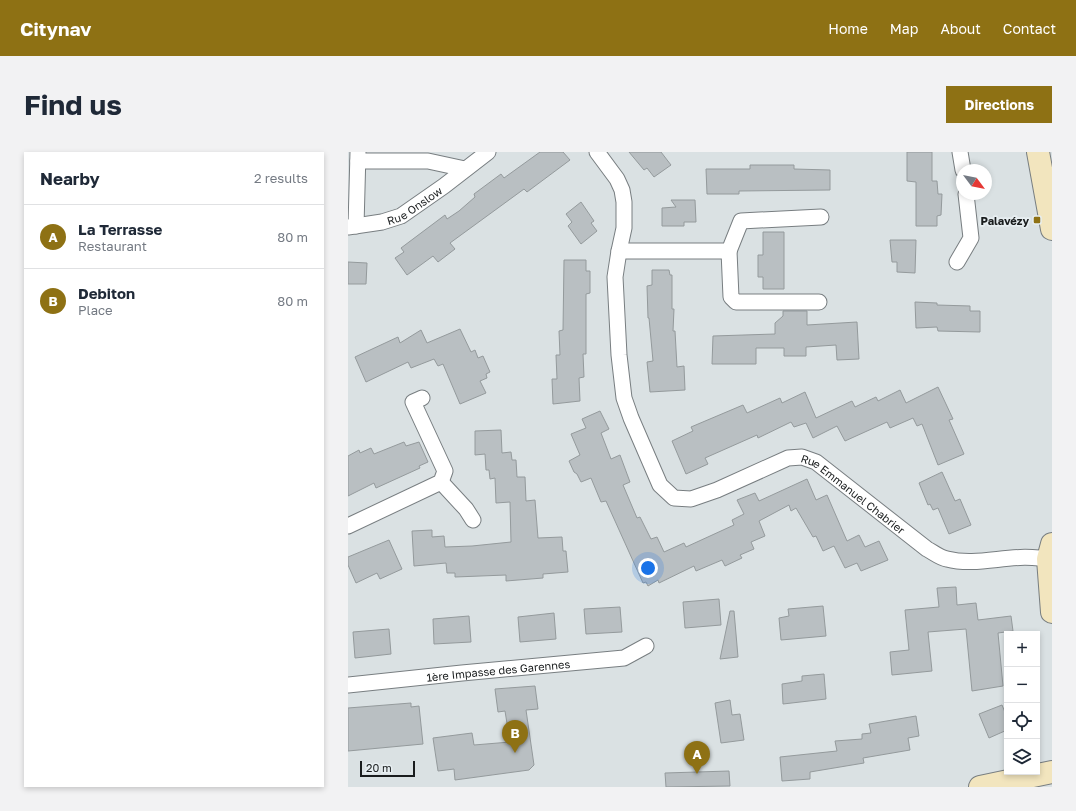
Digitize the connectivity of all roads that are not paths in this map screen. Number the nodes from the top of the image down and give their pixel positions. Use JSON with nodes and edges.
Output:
{"nodes":[{"id":1,"x":488,"y":152,"type":"edge"},
{"id":2,"x":597,"y":152,"type":"edge"},
{"id":3,"x":960,"y":152,"type":"edge"},
{"id":4,"x":1038,"y":152,"type":"edge"},
{"id":5,"x":358,"y":157,"type":"edge"},
{"id":6,"x":962,"y":164,"type":"edge"},
{"id":7,"x":465,"y":169,"type":"junction"},
{"id":8,"x":967,"y":200,"type":"edge"},
{"id":9,"x":821,"y":217,"type":"dead end"},
{"id":10,"x":352,"y":227,"type":"edge"},
{"id":11,"x":1052,"y":229,"type":"edge"},
{"id":12,"x":618,"y":251,"type":"junction"},
{"id":13,"x":729,"y":251,"type":"junction"},
{"id":14,"x":957,"y":262,"type":"dead end"},
{"id":15,"x":819,"y":302,"type":"dead end"},
{"id":16,"x":422,"y":398,"type":"dead end"},
{"id":17,"x":441,"y":482,"type":"junction"},
{"id":18,"x":473,"y":520,"type":"dead end"},
{"id":19,"x":348,"y":526,"type":"edge"},
{"id":20,"x":1051,"y":555,"type":"edge"},
{"id":21,"x":1052,"y":612,"type":"edge"},
{"id":22,"x":646,"y":646,"type":"dead end"},
{"id":23,"x":348,"y":685,"type":"edge"},
{"id":24,"x":1052,"y":772,"type":"edge"},
{"id":25,"x":980,"y":787,"type":"edge"}],
"edges":[{"from":1,"to":7,"type":"street","name":"Rue Onslow"},
{"from":2,"to":12,"type":"street","name":"Rue Emmanuel Chabrier"},
{"from":3,"to":6,"type":"street"},
{"from":4,"to":11,"type":"main road"},
{"from":5,"to":7,"type":"street","name":"Rue Onslow"},
{"from":5,"to":10,"type":"street","name":"Rue Onslow"},
{"from":7,"to":10,"type":"street","name":"Rue Onslow"},
{"from":8,"to":14,"type":"street"},
{"from":9,"to":13,"type":"street"},
{"from":12,"to":13,"type":"street"},
{"from":12,"to":20,"type":"street","name":"Rue Emmanuel Chabrier"},
{"from":13,"to":15,"type":"street"},
{"from":16,"to":17,"type":"street"},
{"from":17,"to":18,"type":"street"},
{"from":17,"to":19,"type":"street"},
{"from":20,"to":21,"type":"main road"},
{"from":22,"to":23,"type":"street","name":"1ère Impasse des Garennes"},
{"from":24,"to":25,"type":"main road"}]}
